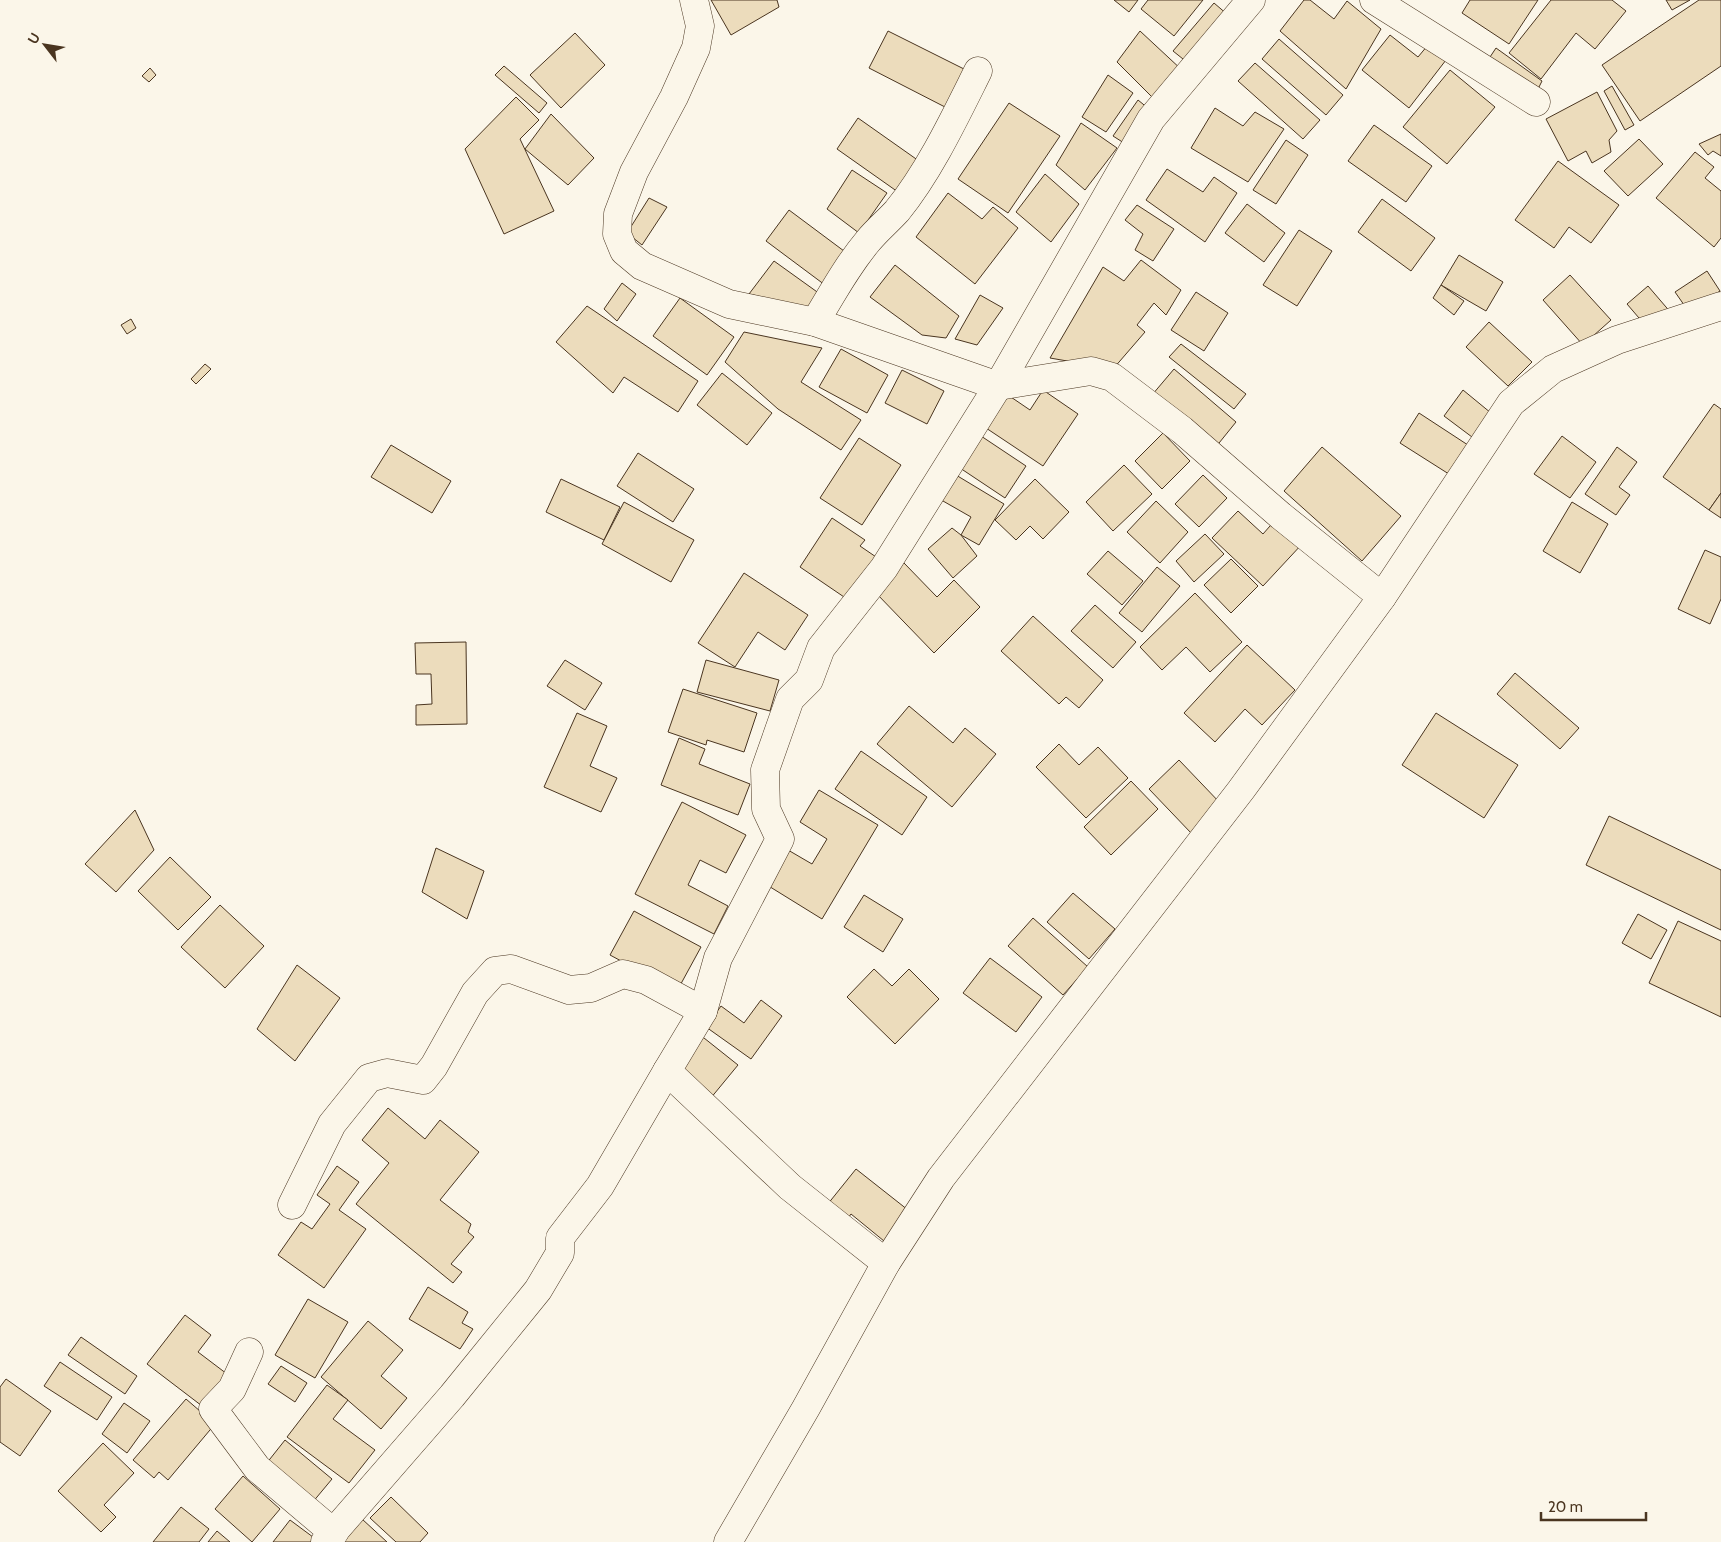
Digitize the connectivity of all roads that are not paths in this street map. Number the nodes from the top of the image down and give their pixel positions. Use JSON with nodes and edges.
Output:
{"nodes":[{"id":1,"x":694,"y":0,"type":"edge"},
{"id":2,"x":1251,"y":0,"type":"edge"},
{"id":3,"x":1374,"y":0,"type":"edge"},
{"id":4,"x":978,"y":72,"type":"dead end"},
{"id":5,"x":1536,"y":102,"type":"dead end"},
{"id":6,"x":1721,"y":306,"type":"edge"},
{"id":7,"x":815,"y":322,"type":"junction"},
{"id":8,"x":998,"y":386,"type":"junction"},
{"id":9,"x":1382,"y":597,"type":"junction"},
{"id":10,"x":703,"y":1011,"type":"junction"},
{"id":11,"x":667,"y":1071,"type":"junction"},
{"id":12,"x":292,"y":1205,"type":"dead end"},
{"id":13,"x":886,"y":1263,"type":"junction"},
{"id":14,"x":249,"y":1352,"type":"dead end"},
{"id":15,"x":330,"y":1537,"type":"edge"},
{"id":16,"x":728,"y":1542,"type":"edge"}],
"edges":[{"from":1,"to":7,"type":"street"},
{"from":2,"to":8,"type":"street"},
{"from":3,"to":5,"type":"street"},
{"from":4,"to":7,"type":"street"},
{"from":6,"to":9,"type":"street"},
{"from":7,"to":8,"type":"street"},
{"from":8,"to":9,"type":"street"},
{"from":8,"to":10,"type":"street"},
{"from":9,"to":13,"type":"street"},
{"from":10,"to":11,"type":"street"},
{"from":10,"to":12,"type":"street"},
{"from":11,"to":13,"type":"street"},
{"from":11,"to":15,"type":"street"},
{"from":13,"to":16,"type":"street"},
{"from":14,"to":15,"type":"street"}]}
